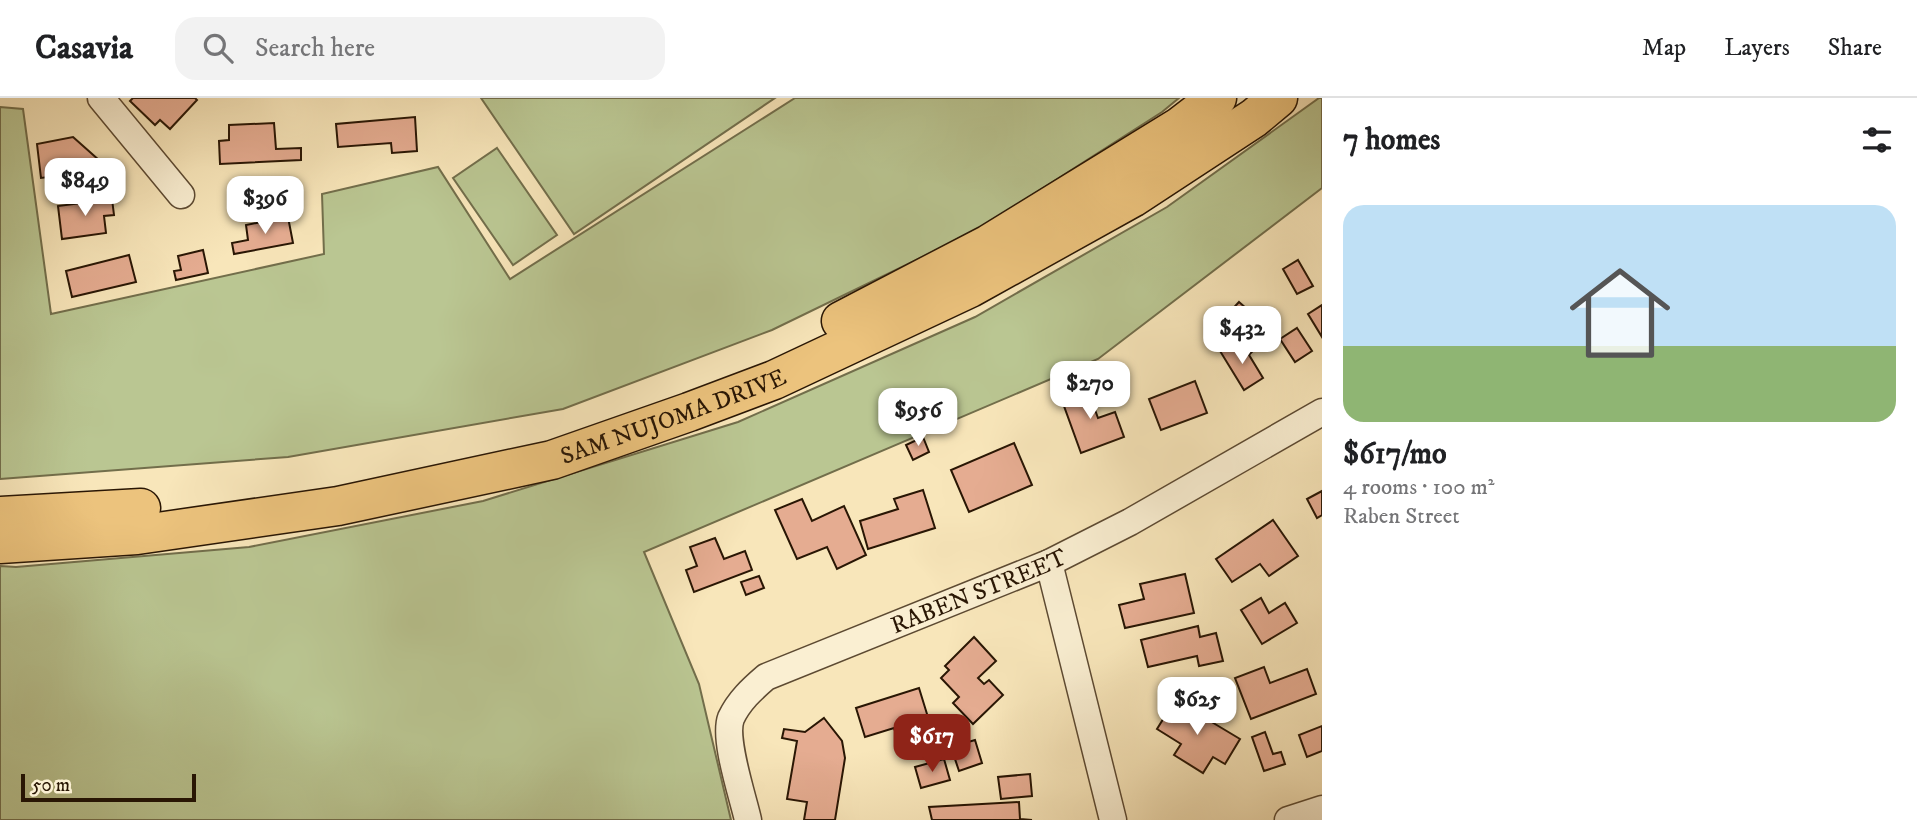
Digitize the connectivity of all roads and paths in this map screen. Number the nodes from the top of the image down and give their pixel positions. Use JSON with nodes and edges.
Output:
{"nodes":[{"id":1,"x":101,"y":98,"type":"edge"},
{"id":2,"x":1217,"y":98,"type":"edge"},
{"id":3,"x":1278,"y":98,"type":"edge"},
{"id":4,"x":181,"y":195,"type":"dead end"},
{"id":5,"x":1322,"y":412,"type":"edge"},
{"id":6,"x":0,"y":516,"type":"edge"},
{"id":7,"x":0,"y":544,"type":"edge"},
{"id":8,"x":1049,"y":563,"type":"junction"},
{"id":9,"x":1322,"y":809,"type":"edge"},
{"id":10,"x":748,"y":820,"type":"edge"},
{"id":11,"x":1113,"y":820,"type":"edge"},
{"id":12,"x":1288,"y":820,"type":"edge"}],
"edges":[{"from":1,"to":4,"type":"street"},
{"from":2,"to":6,"type":"highway","name":"SAM NUJOMA DRIVE"},
{"from":3,"to":7,"type":"highway","name":"SAM NUJOMA DRIVE"},
{"from":5,"to":8,"type":"street","name":"RABEN STREET"},
{"from":8,"to":10,"type":"street","name":"RABEN STREET"},
{"from":8,"to":11,"type":"street"},
{"from":9,"to":12,"type":"street"}]}
